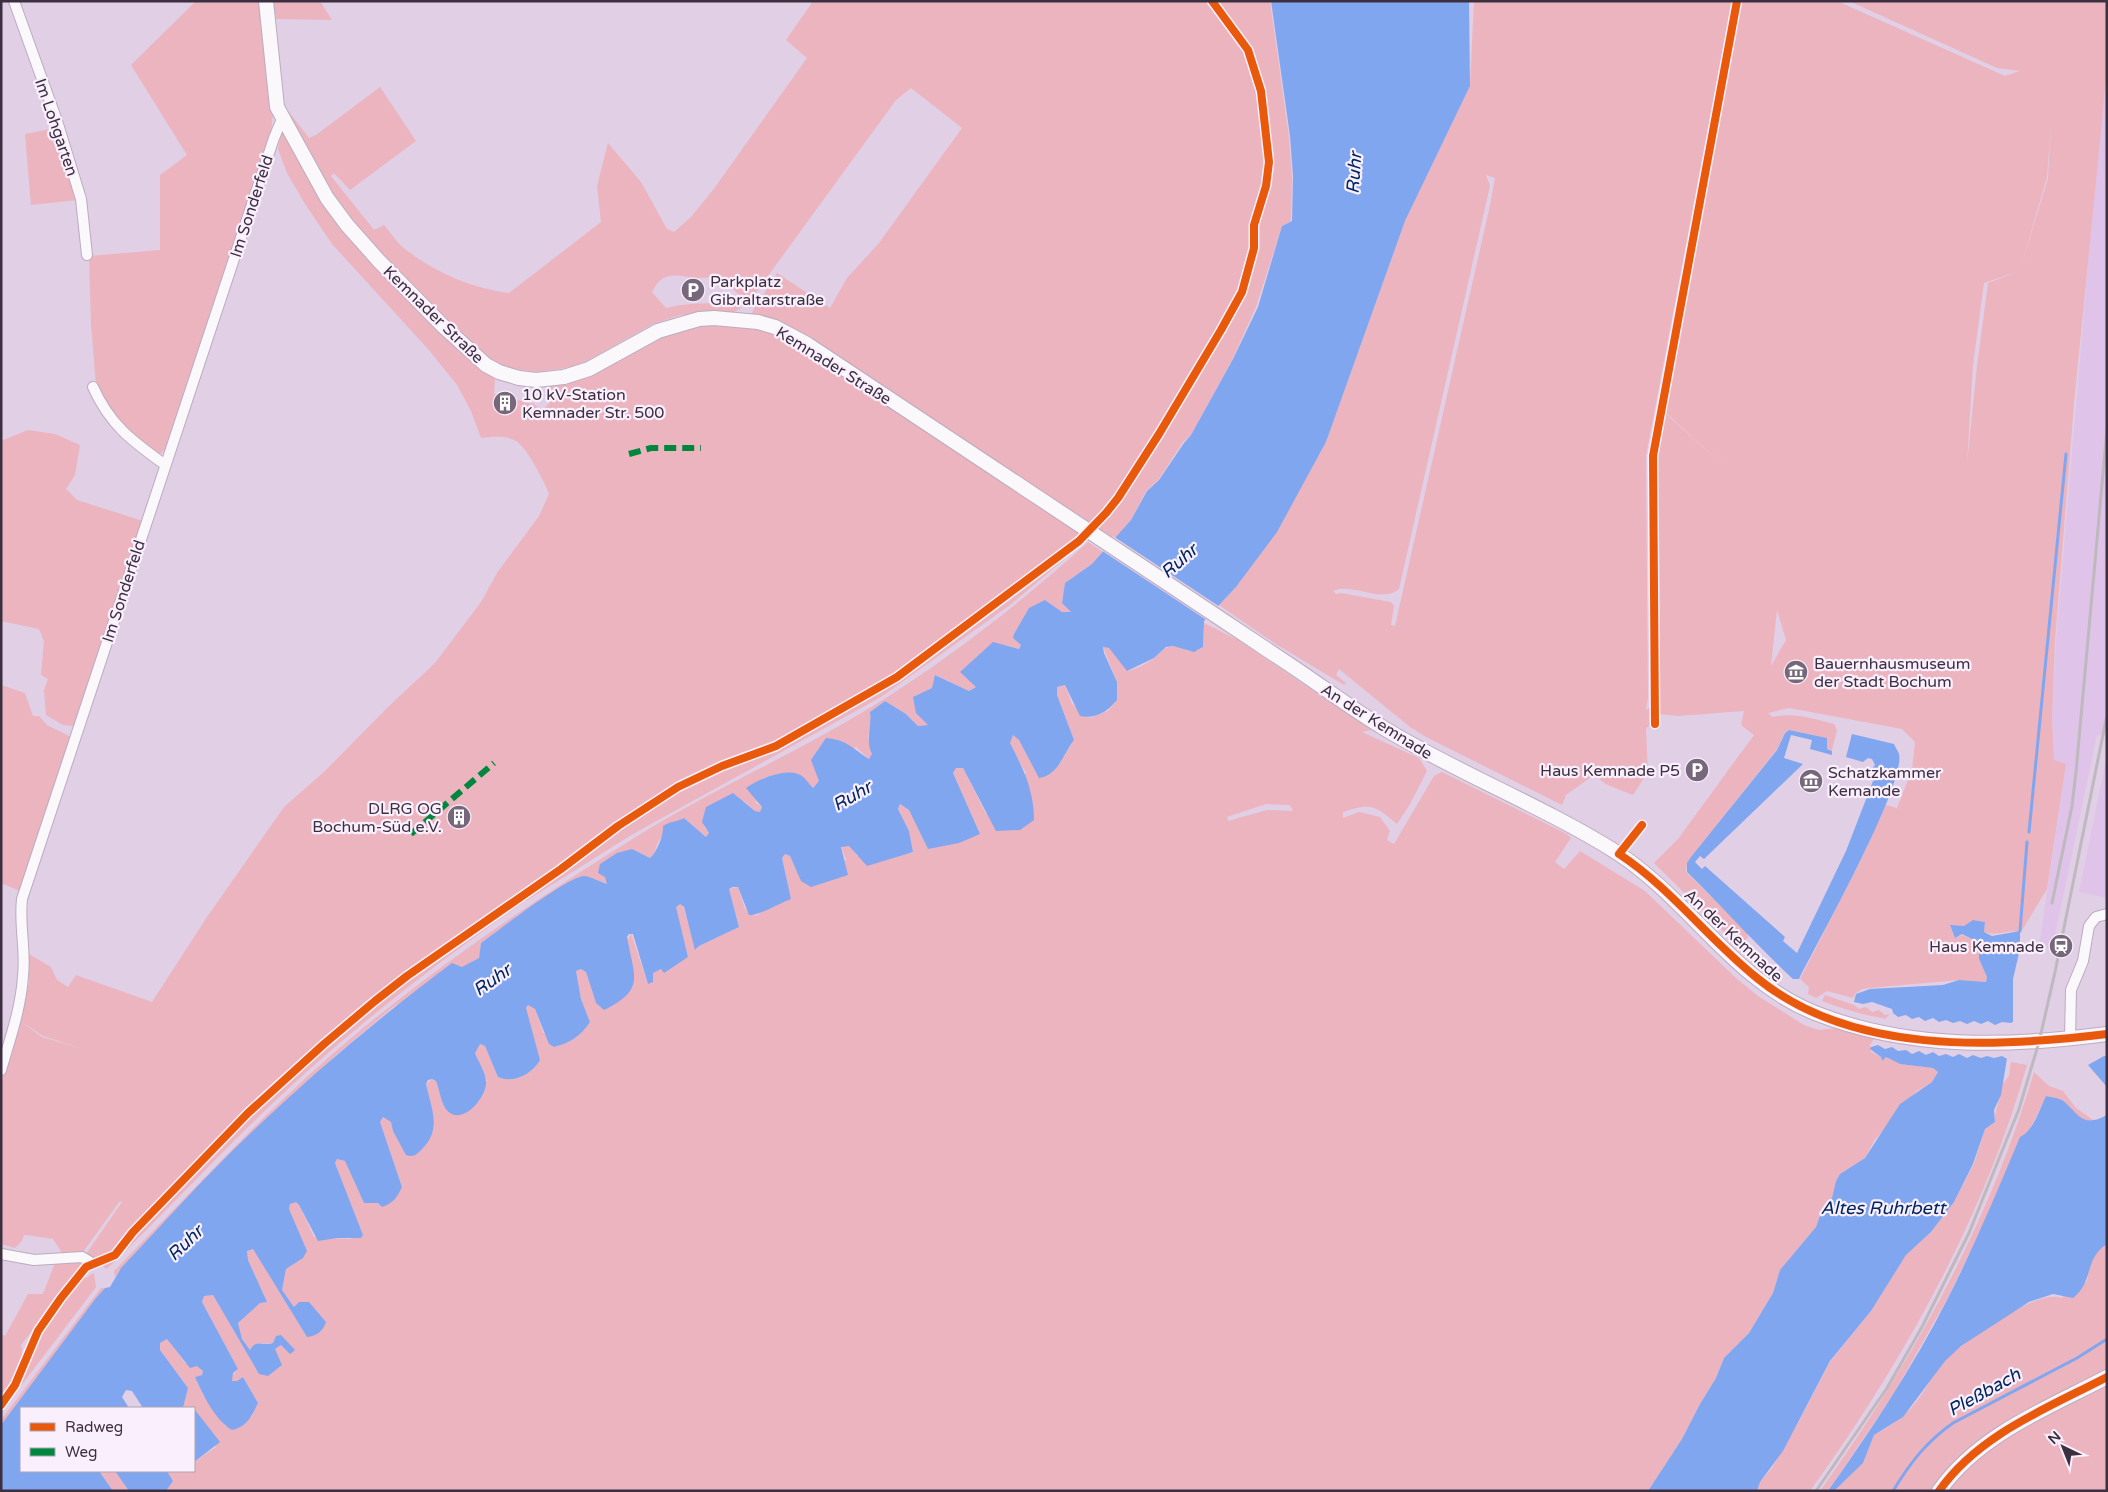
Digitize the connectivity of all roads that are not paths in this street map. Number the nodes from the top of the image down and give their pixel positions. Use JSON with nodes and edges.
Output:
{"nodes":[{"id":1,"x":14,"y":1,"type":"edge"},
{"id":2,"x":266,"y":1,"type":"edge"},
{"id":3,"x":282,"y":119,"type":"junction"},
{"id":4,"x":86,"y":255,"type":"dead end"},
{"id":5,"x":94,"y":387,"type":"dead end"},
{"id":6,"x":164,"y":464,"type":"junction"},
{"id":7,"x":1242,"y":634,"type":"joint"},
{"id":8,"x":2107,"y":914,"type":"edge"},
{"id":9,"x":2107,"y":1034,"type":"edge"},
{"id":10,"x":2070,"y":1038,"type":"junction"},
{"id":11,"x":1,"y":1070,"type":"edge"},
{"id":12,"x":1,"y":1254,"type":"edge"},
{"id":13,"x":92,"y":1263,"type":"dead end"},
{"id":14,"x":2107,"y":1377,"type":"edge"},
{"id":15,"x":1940,"y":1491,"type":"edge"}],
"edges":[{"from":1,"to":4,"type":"street","name":"Im Lohgarten"},
{"from":2,"to":3,"type":"main road","name":"Kemnader Straße"},
{"from":3,"to":6,"type":"street","name":"Im Sonderfeld"},
{"from":3,"to":7,"type":"main road","name":"Kemnader Straße"},
{"from":5,"to":6,"type":"street"},
{"from":6,"to":11,"type":"street","name":"Im Sonderfeld"},
{"from":7,"to":10,"type":"main road","name":"An der Kemnade"},
{"from":8,"to":10,"type":"street"},
{"from":9,"to":10,"type":"main road","name":"An der Kemnade"},
{"from":12,"to":13,"type":"street"},
{"from":14,"to":15,"type":"main road"}]}
